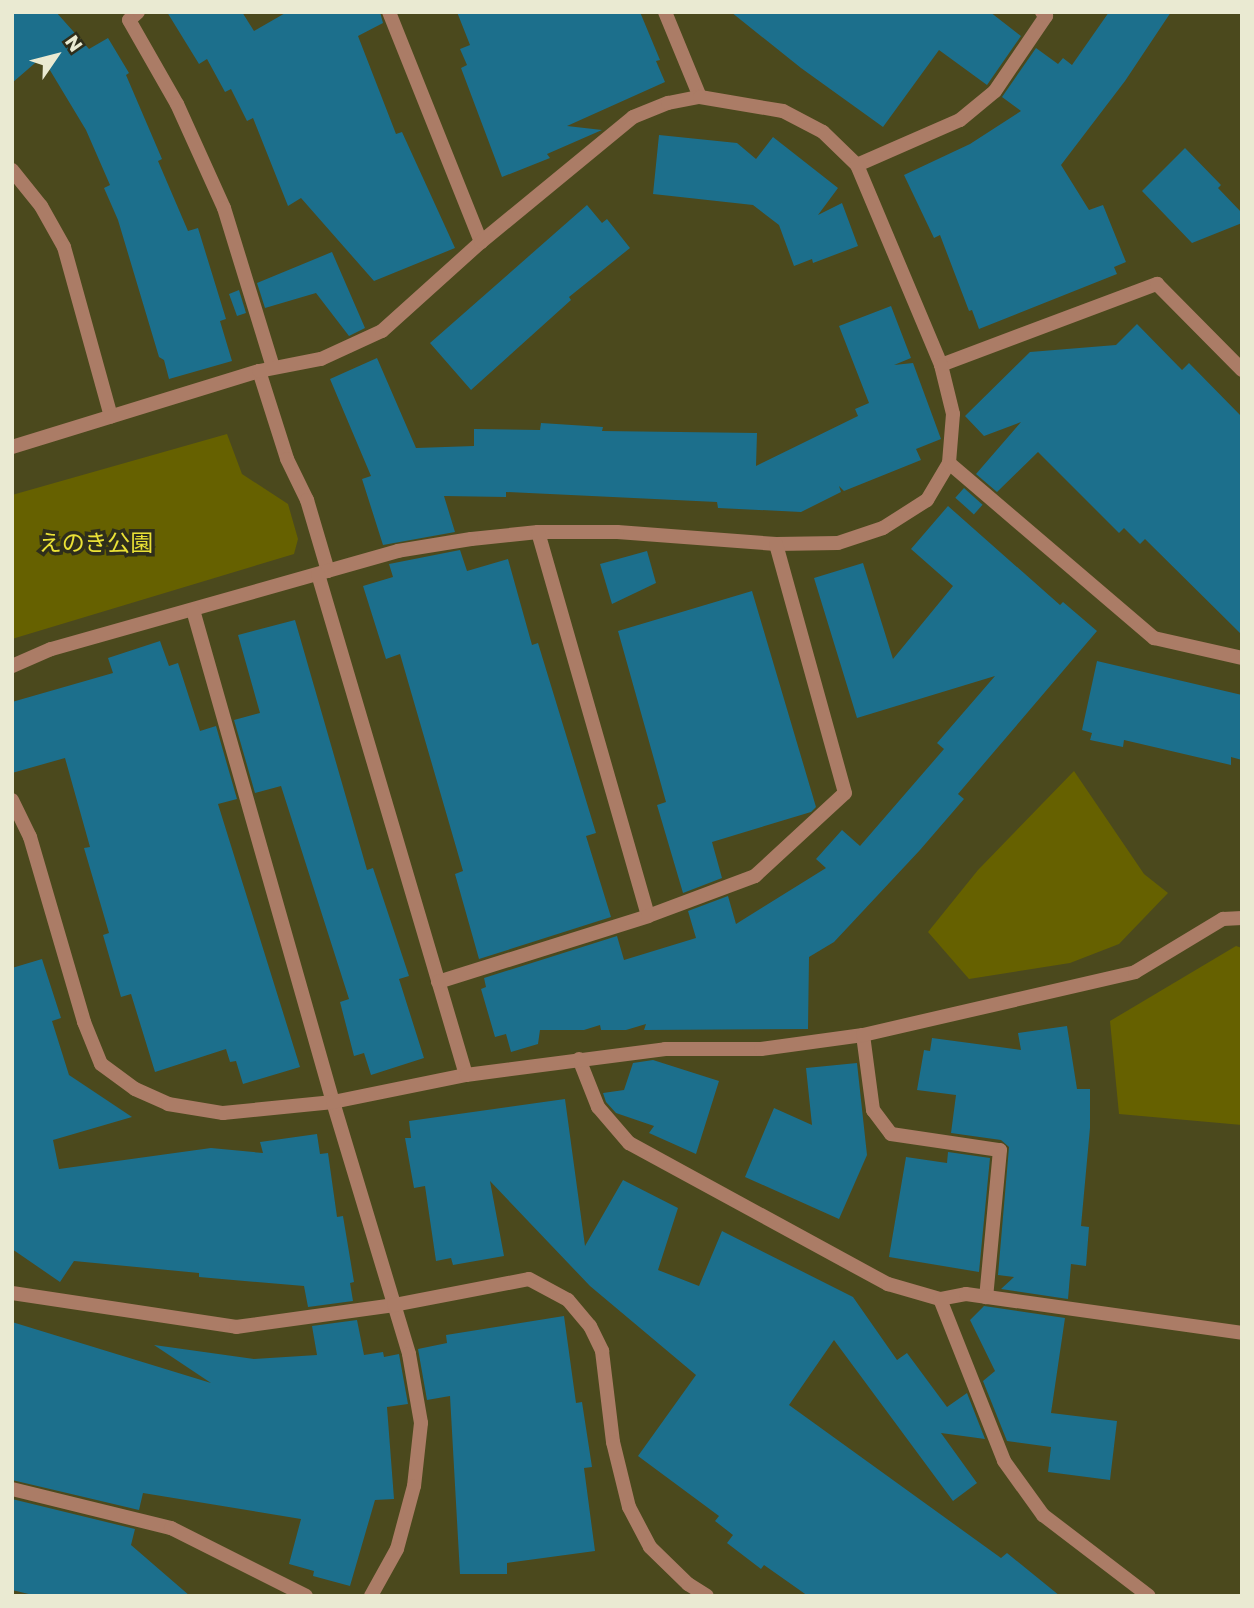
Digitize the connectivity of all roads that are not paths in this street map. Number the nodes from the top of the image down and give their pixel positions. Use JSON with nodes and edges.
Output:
{"nodes":[{"id":1,"x":138,"y":12,"type":"edge"},
{"id":2,"x":389,"y":12,"type":"edge"},
{"id":3,"x":665,"y":12,"type":"edge"},
{"id":4,"x":1042,"y":12,"type":"edge"},
{"id":5,"x":700,"y":97,"type":"junction"},
{"id":6,"x":857,"y":166,"type":"junction"},
{"id":7,"x":12,"y":170,"type":"edge"},
{"id":8,"x":481,"y":242,"type":"junction"},
{"id":9,"x":941,"y":365,"type":"junction"},
{"id":10,"x":266,"y":369,"type":"junction"},
{"id":11,"x":1242,"y":370,"type":"edge"},
{"id":12,"x":111,"y":417,"type":"junction"},
{"id":13,"x":12,"y":447,"type":"edge"},
{"id":14,"x":949,"y":463,"type":"junction"},
{"id":15,"x":538,"y":532,"type":"junction"},
{"id":16,"x":776,"y":544,"type":"junction"},
{"id":17,"x":323,"y":573,"type":"junction"},
{"id":18,"x":193,"y":610,"type":"junction"},
{"id":19,"x":1242,"y":658,"type":"edge"},
{"id":20,"x":12,"y":666,"type":"edge"},
{"id":21,"x":12,"y":800,"type":"edge"},
{"id":22,"x":648,"y":916,"type":"junction"},
{"id":23,"x":1242,"y":918,"type":"edge"},
{"id":24,"x":438,"y":982,"type":"junction"},
{"id":25,"x":863,"y":1035,"type":"junction"},
{"id":26,"x":579,"y":1059,"type":"junction"},
{"id":27,"x":466,"y":1075,"type":"junction"},
{"id":28,"x":333,"y":1102,"type":"junction"},
{"id":29,"x":12,"y":1293,"type":"edge"},
{"id":30,"x":986,"y":1297,"type":"junction"},
{"id":31,"x":940,"y":1299,"type":"junction"},
{"id":32,"x":394,"y":1305,"type":"junction"},
{"id":33,"x":1242,"y":1333,"type":"edge"},
{"id":34,"x":12,"y":1489,"type":"edge"},
{"id":35,"x":306,"y":1596,"type":"edge"},
{"id":36,"x":371,"y":1596,"type":"edge"},
{"id":37,"x":707,"y":1596,"type":"edge"},
{"id":38,"x":1149,"y":1596,"type":"edge"}],
"edges":[{"from":1,"to":10,"type":"street"},
{"from":2,"to":8,"type":"street"},
{"from":3,"to":5,"type":"street"},
{"from":4,"to":6,"type":"street"},
{"from":5,"to":6,"type":"street"},
{"from":5,"to":8,"type":"street"},
{"from":6,"to":9,"type":"street"},
{"from":7,"to":12,"type":"street"},
{"from":8,"to":10,"type":"street"},
{"from":9,"to":11,"type":"street"},
{"from":9,"to":14,"type":"street"},
{"from":10,"to":12,"type":"street"},
{"from":10,"to":17,"type":"street"},
{"from":12,"to":13,"type":"street"},
{"from":14,"to":16,"type":"street"},
{"from":14,"to":19,"type":"street"},
{"from":15,"to":16,"type":"street"},
{"from":15,"to":17,"type":"street"},
{"from":15,"to":22,"type":"street"},
{"from":16,"to":22,"type":"street"},
{"from":17,"to":18,"type":"street"},
{"from":17,"to":24,"type":"street"},
{"from":18,"to":20,"type":"street"},
{"from":18,"to":28,"type":"street"},
{"from":21,"to":28,"type":"street"},
{"from":22,"to":24,"type":"street"},
{"from":23,"to":25,"type":"street"},
{"from":24,"to":27,"type":"street"},
{"from":25,"to":26,"type":"street"},
{"from":25,"to":30,"type":"street"},
{"from":26,"to":27,"type":"street"},
{"from":26,"to":31,"type":"street"},
{"from":27,"to":28,"type":"street"},
{"from":28,"to":32,"type":"street"},
{"from":29,"to":32,"type":"street"},
{"from":30,"to":31,"type":"street"},
{"from":30,"to":33,"type":"street"},
{"from":31,"to":38,"type":"street"},
{"from":32,"to":36,"type":"street"},
{"from":32,"to":37,"type":"street"},
{"from":34,"to":35,"type":"street"}]}
